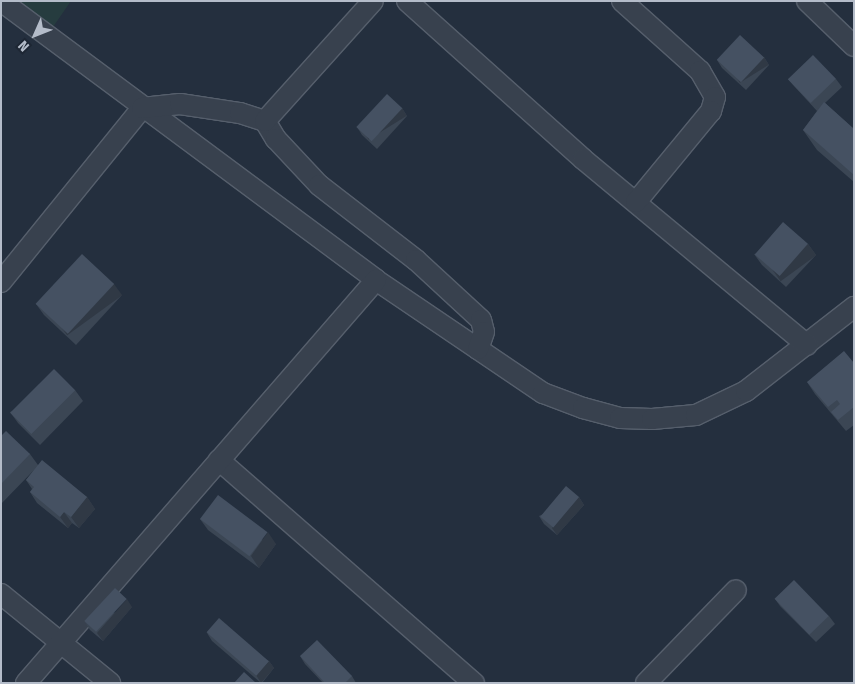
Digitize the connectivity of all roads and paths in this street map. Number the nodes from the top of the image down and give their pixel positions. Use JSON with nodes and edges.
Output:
{"nodes":[{"id":1,"x":1,"y":1,"type":"edge"},
{"id":2,"x":373,"y":1,"type":"edge"},
{"id":3,"x":406,"y":1,"type":"edge"},
{"id":4,"x":622,"y":1,"type":"edge"},
{"id":5,"x":807,"y":1,"type":"edge"},
{"id":6,"x":854,"y":46,"type":"edge"},
{"id":7,"x":142,"y":108,"type":"junction"},
{"id":8,"x":265,"y":121,"type":"junction"},
{"id":9,"x":636,"y":202,"type":"junction"},
{"id":10,"x":376,"y":280,"type":"junction"},
{"id":11,"x":1,"y":282,"type":"edge"},
{"id":12,"x":854,"y":307,"type":"edge"},
{"id":13,"x":807,"y":345,"type":"junction"},
{"id":14,"x":478,"y":349,"type":"junction"},
{"id":15,"x":219,"y":460,"type":"junction"},
{"id":16,"x":736,"y":590,"type":"dead end"},
{"id":17,"x":1,"y":594,"type":"edge"},
{"id":18,"x":61,"y":641,"type":"junction"},
{"id":19,"x":26,"y":683,"type":"edge"},
{"id":20,"x":110,"y":683,"type":"edge"},
{"id":21,"x":474,"y":683,"type":"edge"},
{"id":22,"x":646,"y":683,"type":"edge"}],
"edges":[{"from":1,"to":7,"type":"street"},
{"from":2,"to":8,"type":"street"},
{"from":3,"to":9,"type":"street"},
{"from":4,"to":9,"type":"street"},
{"from":5,"to":6,"type":"street"},
{"from":7,"to":8,"type":"street"},
{"from":7,"to":10,"type":"street"},
{"from":7,"to":11,"type":"street"},
{"from":8,"to":14,"type":"street"},
{"from":9,"to":13,"type":"street"},
{"from":10,"to":14,"type":"street"},
{"from":10,"to":15,"type":"street"},
{"from":12,"to":13,"type":"street"},
{"from":13,"to":14,"type":"street"},
{"from":15,"to":18,"type":"street"},
{"from":15,"to":21,"type":"street"},
{"from":16,"to":22,"type":"street"},
{"from":17,"to":18,"type":"street"},
{"from":18,"to":19,"type":"street"},
{"from":18,"to":20,"type":"street"}]}
